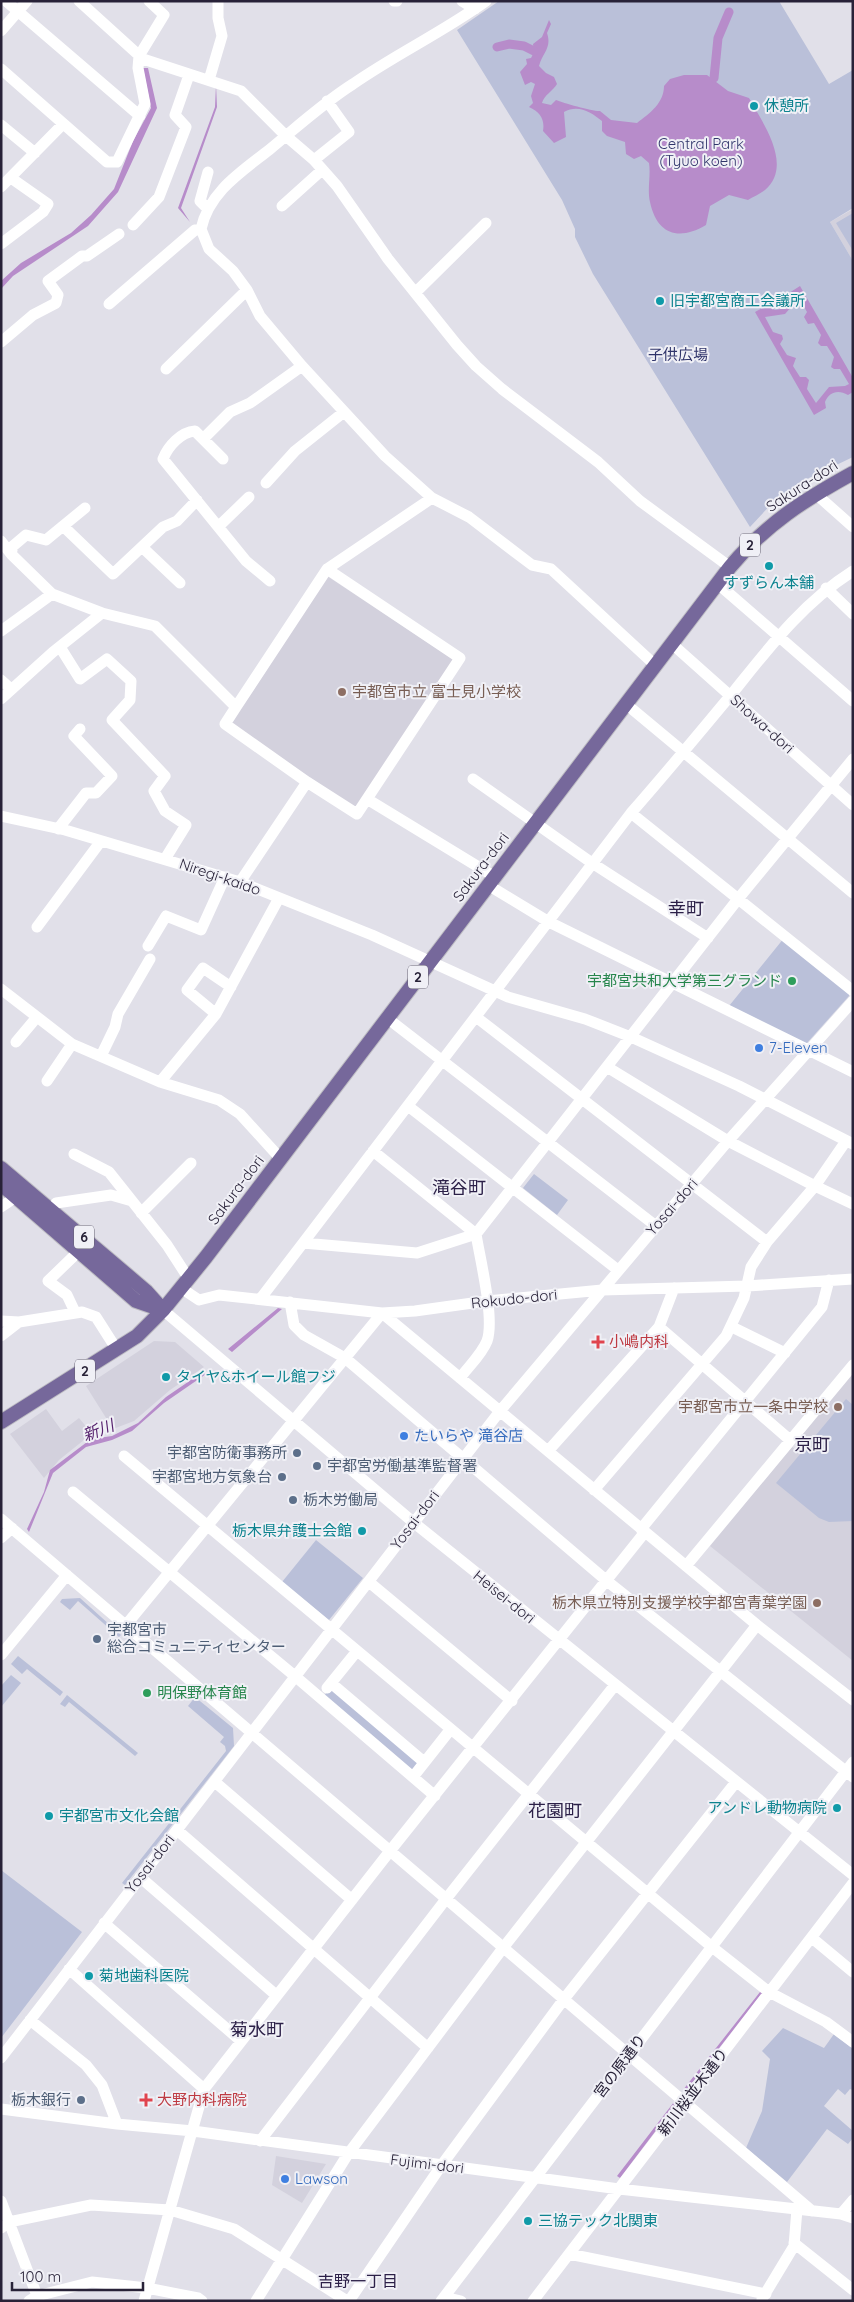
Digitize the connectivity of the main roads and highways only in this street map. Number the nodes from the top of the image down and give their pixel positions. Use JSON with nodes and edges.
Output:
{"nodes":[{"id":1,"x":853,"y":473,"type":"edge"},
{"id":2,"x":1,"y":1168,"type":"edge"},
{"id":3,"x":1,"y":1184,"type":"edge"},
{"id":4,"x":163,"y":1310,"type":"junction"},
{"id":5,"x":1,"y":1422,"type":"edge"}],
"edges":[{"from":1,"to":4,"type":"main road","name":"Sakura-dori","number":"2"},
{"from":2,"to":4,"type":"main road","number":"6"},
{"from":3,"to":4,"type":"main road","number":"6"},
{"from":4,"to":5,"type":"main road","number":"2"}]}
